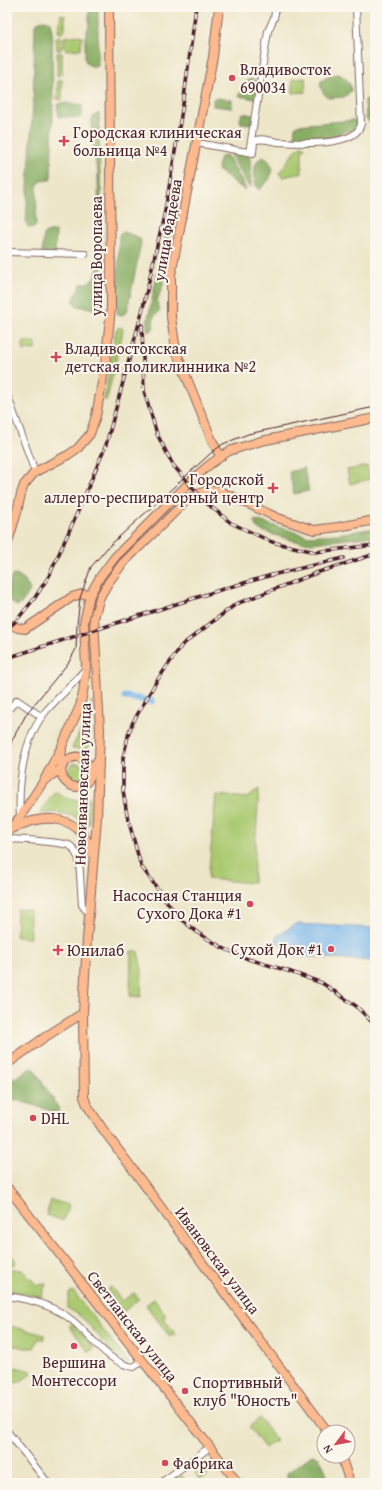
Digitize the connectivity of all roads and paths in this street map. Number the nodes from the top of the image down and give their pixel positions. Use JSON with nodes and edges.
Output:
{"nodes":[{"id":1,"x":109,"y":7,"type":"edge"},
{"id":2,"x":219,"y":7,"type":"edge"},
{"id":3,"x":276,"y":7,"type":"edge"},
{"id":4,"x":356,"y":7,"type":"edge"},
{"id":5,"x":197,"y":143,"type":"junction"},
{"id":6,"x":249,"y":152,"type":"junction"},
{"id":7,"x":7,"y":252,"type":"edge"},
{"id":8,"x":85,"y":254,"type":"dead end"},
{"id":9,"x":7,"y":394,"type":"edge"},
{"id":10,"x":375,"y":418,"type":"edge"},
{"id":11,"x":220,"y":456,"type":"junction"},
{"id":12,"x":35,"y":472,"type":"junction"},
{"id":13,"x":375,"y":520,"type":"edge"},
{"id":14,"x":7,"y":545,"type":"edge"},
{"id":15,"x":90,"y":595,"type":"junction"},
{"id":16,"x":7,"y":623,"type":"edge"},
{"id":17,"x":86,"y":668,"type":"junction"},
{"id":18,"x":7,"y":711,"type":"edge"},
{"id":19,"x":42,"y":717,"type":"junction"},
{"id":20,"x":62,"y":746,"type":"junction"},
{"id":21,"x":99,"y":756,"type":"junction"},
{"id":22,"x":62,"y":767,"type":"junction"},
{"id":23,"x":91,"y":774,"type":"junction"},
{"id":24,"x":43,"y":782,"type":"junction"},
{"id":25,"x":97,"y":791,"type":"junction"},
{"id":26,"x":20,"y":817,"type":"junction"},
{"id":27,"x":7,"y":834,"type":"edge"},
{"id":28,"x":94,"y":859,"type":"junction"},
{"id":29,"x":89,"y":914,"type":"junction"},
{"id":30,"x":83,"y":1013,"type":"junction"},
{"id":31,"x":7,"y":1064,"type":"edge"},
{"id":32,"x":87,"y":1105,"type":"joint"},
{"id":33,"x":7,"y":1187,"type":"edge"},
{"id":34,"x":7,"y":1296,"type":"edge"},
{"id":35,"x":142,"y":1361,"type":"junction"},
{"id":36,"x":322,"y":1424,"type":"edge"},
{"id":37,"x":7,"y":1431,"type":"edge"},
{"id":38,"x":210,"y":1447,"type":"junction"},
{"id":39,"x":343,"y":1464,"type":"edge"},
{"id":40,"x":48,"y":1483,"type":"edge"},
{"id":41,"x":161,"y":1483,"type":"edge"},
{"id":42,"x":238,"y":1483,"type":"edge"},
{"id":43,"x":350,"y":1483,"type":"edge"}],
"edges":[{"from":1,"to":12,"type":"main road","name":"улица Воропаева"},
{"from":2,"to":5,"type":"main road","name":"улица Фадеева"},
{"from":3,"to":6,"type":"street"},
{"from":4,"to":6,"type":"street"},
{"from":5,"to":6,"type":"street"},
{"from":5,"to":11,"type":"main road","name":"улица Фадеева"},
{"from":7,"to":8,"type":"street"},
{"from":9,"to":12,"type":"street"},
{"from":10,"to":11,"type":"main road"},
{"from":11,"to":15,"type":"main road"},
{"from":12,"to":14,"type":"main road"},
{"from":13,"to":21,"type":"main road","name":"Новоивановская улица"},
{"from":15,"to":16,"type":"main road"},
{"from":15,"to":17,"type":"main road"},
{"from":17,"to":19,"type":"street"},
{"from":17,"to":20,"type":"main road"},
{"from":18,"to":19,"type":"street"},
{"from":19,"to":26,"type":"street"},
{"from":20,"to":22,"type":"main road"},
{"from":20,"to":24,"type":"main road"},
{"from":21,"to":23,"type":"main road"},
{"from":21,"to":25,"type":"main road","name":"Новоивановская улица"},
{"from":22,"to":23,"type":"main road"},
{"from":22,"to":23,"type":"main road"},
{"from":22,"to":24,"type":"main road"},
{"from":23,"to":25,"type":"main road"},
{"from":24,"to":26,"type":"main road"},
{"from":25,"to":28,"type":"main road","name":"Новоивановская улица"},
{"from":26,"to":27,"type":"main road"},
{"from":27,"to":28,"type":"main road"},
{"from":27,"to":29,"type":"street"},
{"from":28,"to":29,"type":"main road","name":"Новоивановская улица"},
{"from":29,"to":30,"type":"main road","name":"Новоивановская улица"},
{"from":30,"to":31,"type":"main road"},
{"from":30,"to":32,"type":"main road","name":"Новоивановская улица"},
{"from":32,"to":36,"type":"main road","name":"Ивановская улица"},
{"from":33,"to":35,"type":"main road","name":"Светланская улица"},
{"from":34,"to":35,"type":"street"},
{"from":35,"to":38,"type":"main road","name":"Светланская улица"},
{"from":37,"to":40,"type":"street"},
{"from":38,"to":41,"type":"street"},
{"from":38,"to":42,"type":"main road","name":"Светланская улица"},
{"from":39,"to":43,"type":"main road"}]}
